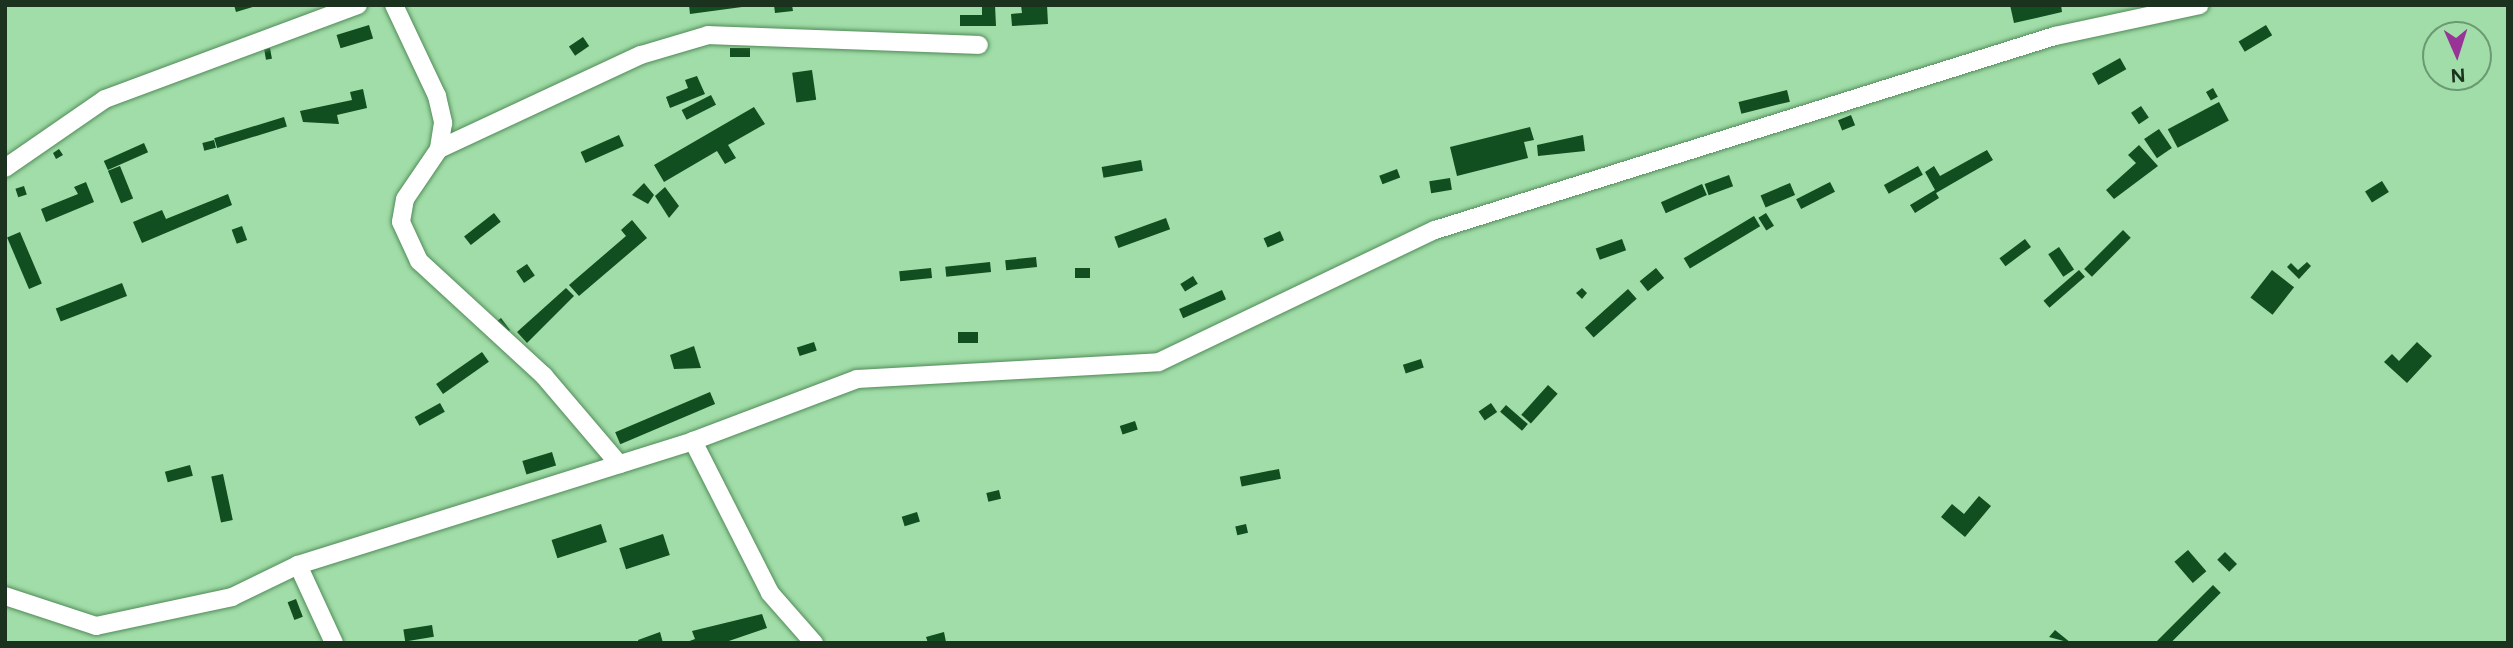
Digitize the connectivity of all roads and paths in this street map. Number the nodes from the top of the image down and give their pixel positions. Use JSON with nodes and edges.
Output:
{"nodes":[{"id":1,"x":358,"y":5,"type":"edge"},
{"id":2,"x":394,"y":5,"type":"edge"},
{"id":3,"x":2200,"y":5,"type":"edge"},
{"id":4,"x":979,"y":45,"type":"dead end"},
{"id":5,"x":439,"y":149,"type":"junction"},
{"id":6,"x":5,"y":168,"type":"edge"},
{"id":7,"x":693,"y":441,"type":"junction"},
{"id":8,"x":619,"y":464,"type":"junction"},
{"id":9,"x":298,"y":565,"type":"junction"},
{"id":10,"x":5,"y":596,"type":"edge"},
{"id":11,"x":334,"y":643,"type":"edge"},
{"id":12,"x":814,"y":643,"type":"edge"}],
"edges":[{"from":1,"to":6,"type":"street"},
{"from":2,"to":5,"type":"street"},
{"from":3,"to":7,"type":"street"},
{"from":4,"to":5,"type":"street"},
{"from":5,"to":8,"type":"street"},
{"from":7,"to":8,"type":"street"},
{"from":7,"to":12,"type":"street"},
{"from":8,"to":9,"type":"street"},
{"from":9,"to":10,"type":"street"},
{"from":9,"to":11,"type":"street"}]}
